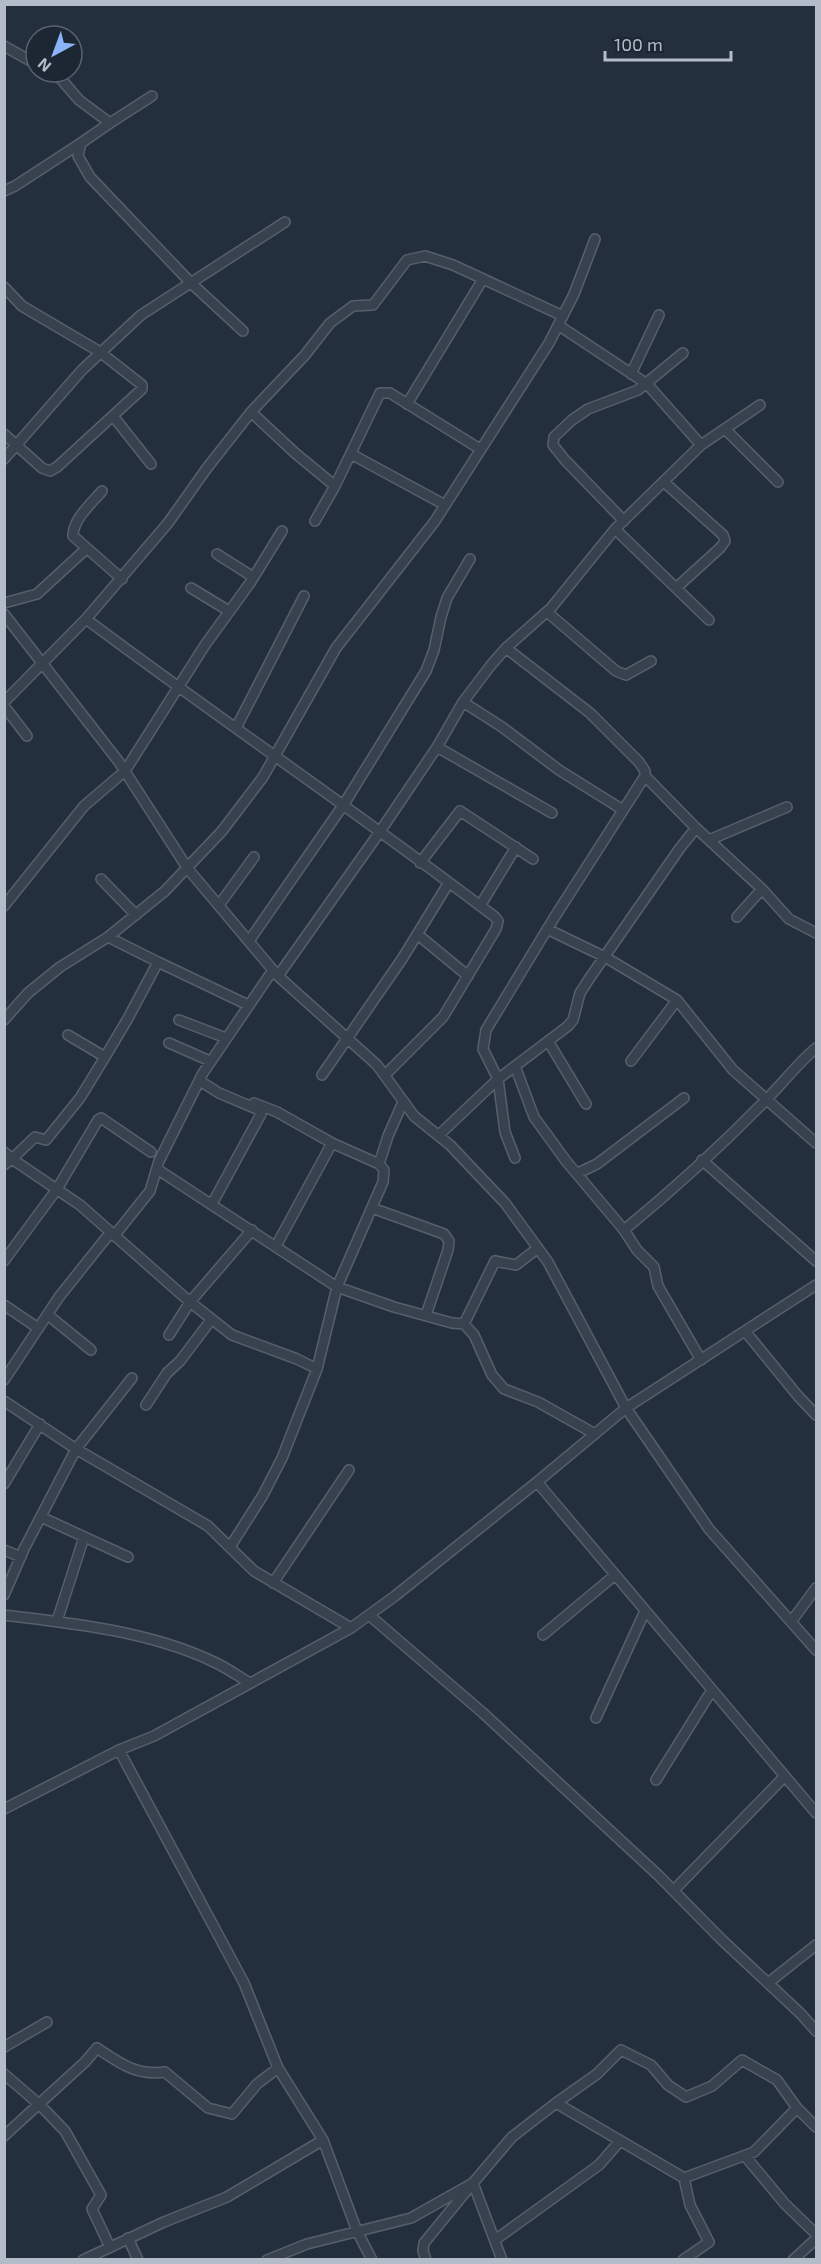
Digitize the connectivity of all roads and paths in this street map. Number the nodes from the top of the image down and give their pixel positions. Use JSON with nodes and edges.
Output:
{"nodes":[{"id":1,"x":4,"y":46,"type":"edge"},
{"id":2,"x":24,"y":57,"type":"edge"},
{"id":3,"x":65,"y":84,"type":"edge"},
{"id":4,"x":152,"y":96,"type":"dead end"},
{"id":5,"x":110,"y":123,"type":"junction"},
{"id":6,"x":81,"y":143,"type":"junction"},
{"id":7,"x":4,"y":191,"type":"edge"},
{"id":8,"x":285,"y":222,"type":"dead end"},
{"id":9,"x":596,"y":239,"type":"dead end"},
{"id":10,"x":483,"y":279,"type":"junction"},
{"id":11,"x":191,"y":283,"type":"junction"},
{"id":12,"x":4,"y":287,"type":"edge"},
{"id":13,"x":659,"y":315,"type":"dead end"},
{"id":14,"x":563,"y":316,"type":"junction"},
{"id":15,"x":558,"y":326,"type":"junction"},
{"id":16,"x":243,"y":331,"type":"dead end"},
{"id":17,"x":100,"y":352,"type":"junction"},
{"id":18,"x":683,"y":353,"type":"dead end"},
{"id":19,"x":632,"y":374,"type":"junction"},
{"id":20,"x":647,"y":384,"type":"junction"},
{"id":21,"x":407,"y":404,"type":"junction"},
{"id":22,"x":760,"y":405,"type":"dead end"},
{"id":23,"x":251,"y":412,"type":"junction"},
{"id":24,"x":113,"y":416,"type":"junction"},
{"id":25,"x":725,"y":429,"type":"junction"},
{"id":26,"x":4,"y":434,"type":"edge"},
{"id":27,"x":17,"y":443,"type":"junction"},
{"id":28,"x":701,"y":446,"type":"junction"},
{"id":29,"x":480,"y":449,"type":"junction"},
{"id":30,"x":351,"y":454,"type":"junction"},
{"id":31,"x":4,"y":459,"type":"edge"},
{"id":32,"x":151,"y":464,"type":"dead end"},
{"id":33,"x":664,"y":482,"type":"junction"},
{"id":34,"x":777,"y":482,"type":"dead end"},
{"id":35,"x":335,"y":486,"type":"junction"},
{"id":36,"x":102,"y":491,"type":"dead end"},
{"id":37,"x":445,"y":505,"type":"junction"},
{"id":38,"x":315,"y":521,"type":"dead end"},
{"id":39,"x":624,"y":521,"type":"junction"},
{"id":40,"x":615,"y":529,"type":"junction"},
{"id":41,"x":282,"y":531,"type":"dead end"},
{"id":42,"x":86,"y":549,"type":"junction"},
{"id":43,"x":217,"y":554,"type":"dead end"},
{"id":44,"x":470,"y":559,"type":"dead end"},
{"id":45,"x":253,"y":577,"type":"junction"},
{"id":46,"x":122,"y":579,"type":"junction"},
{"id":47,"x":191,"y":588,"type":"dead end"},
{"id":48,"x":676,"y":588,"type":"junction"},
{"id":49,"x":304,"y":596,"type":"dead end"},
{"id":50,"x":4,"y":603,"type":"edge"},
{"id":51,"x":229,"y":611,"type":"junction"},
{"id":52,"x":547,"y":612,"type":"junction"},
{"id":53,"x":4,"y":614,"type":"edge"},
{"id":54,"x":86,"y":619,"type":"junction"},
{"id":55,"x":709,"y":620,"type":"dead end"},
{"id":56,"x":506,"y":648,"type":"junction"},
{"id":57,"x":651,"y":661,"type":"dead end"},
{"id":58,"x":44,"y":663,"type":"junction"},
{"id":59,"x":178,"y":688,"type":"junction"},
{"id":60,"x":463,"y":702,"type":"junction"},
{"id":61,"x":4,"y":704,"type":"edge"},
{"id":62,"x":236,"y":728,"type":"junction"},
{"id":63,"x":27,"y":736,"type":"dead end"},
{"id":64,"x":437,"y":747,"type":"junction"},
{"id":65,"x":276,"y":756,"type":"junction"},
{"id":66,"x":125,"y":771,"type":"junction"},
{"id":67,"x":645,"y":776,"type":"junction"},
{"id":68,"x":344,"y":804,"type":"junction"},
{"id":69,"x":787,"y":807,"type":"dead end"},
{"id":70,"x":623,"y":810,"type":"junction"},
{"id":71,"x":552,"y":813,"type":"dead end"},
{"id":72,"x":696,"y":828,"type":"junction"},
{"id":73,"x":379,"y":833,"type":"junction"},
{"id":74,"x":709,"y":840,"type":"junction"},
{"id":75,"x":516,"y":847,"type":"junction"},
{"id":76,"x":254,"y":857,"type":"dead end"},
{"id":77,"x":533,"y":859,"type":"dead end"},
{"id":78,"x":420,"y":863,"type":"junction"},
{"id":79,"x":188,"y":868,"type":"junction"},
{"id":80,"x":101,"y":879,"type":"dead end"},
{"id":81,"x":448,"y":884,"type":"junction"},
{"id":82,"x":762,"y":889,"type":"junction"},
{"id":83,"x":219,"y":905,"type":"junction"},
{"id":84,"x":4,"y":906,"type":"edge"},
{"id":85,"x":480,"y":906,"type":"junction"},
{"id":86,"x":136,"y":915,"type":"junction"},
{"id":87,"x":737,"y":917,"type":"dead end"},
{"id":88,"x":548,"y":930,"type":"junction"},
{"id":89,"x":816,"y":933,"type":"edge"},
{"id":90,"x":417,"y":934,"type":"junction"},
{"id":91,"x":108,"y":937,"type":"junction"},
{"id":92,"x":249,"y":940,"type":"junction"},
{"id":93,"x":605,"y":957,"type":"junction"},
{"id":94,"x":158,"y":962,"type":"junction"},
{"id":95,"x":275,"y":973,"type":"junction"},
{"id":96,"x":468,"y":976,"type":"junction"},
{"id":97,"x":676,"y":1000,"type":"junction"},
{"id":98,"x":248,"y":1005,"type":"junction"},
{"id":99,"x":4,"y":1020,"type":"edge"},
{"id":100,"x":179,"y":1020,"type":"dead end"},
{"id":101,"x":68,"y":1035,"type":"dead end"},
{"id":102,"x":347,"y":1037,"type":"junction"},
{"id":103,"x":226,"y":1038,"type":"junction"},
{"id":104,"x":548,"y":1041,"type":"junction"},
{"id":105,"x":169,"y":1043,"type":"dead end"},
{"id":106,"x":816,"y":1048,"type":"edge"},
{"id":107,"x":105,"y":1057,"type":"junction"},
{"id":108,"x":210,"y":1061,"type":"junction"},
{"id":109,"x":631,"y":1061,"type":"dead end"},
{"id":110,"x":515,"y":1066,"type":"junction"},
{"id":111,"x":322,"y":1075,"type":"dead end"},
{"id":112,"x":385,"y":1075,"type":"junction"},
{"id":113,"x":498,"y":1078,"type":"junction"},
{"id":114,"x":200,"y":1081,"type":"junction"},
{"id":115,"x":684,"y":1098,"type":"dead end"},
{"id":116,"x":766,"y":1100,"type":"junction"},
{"id":117,"x":404,"y":1102,"type":"junction"},
{"id":118,"x":254,"y":1103,"type":"dead end"},
{"id":119,"x":586,"y":1104,"type":"dead end"},
{"id":120,"x":439,"y":1136,"type":"junction"},
{"id":121,"x":332,"y":1143,"type":"junction"},
{"id":122,"x":816,"y":1143,"type":"edge"},
{"id":123,"x":151,"y":1152,"type":"dead end"},
{"id":124,"x":7,"y":1158,"type":"edge"},
{"id":125,"x":515,"y":1158,"type":"dead end"},
{"id":126,"x":702,"y":1160,"type":"junction"},
{"id":127,"x":379,"y":1164,"type":"junction"},
{"id":128,"x":157,"y":1169,"type":"junction"},
{"id":129,"x":578,"y":1173,"type":"junction"},
{"id":130,"x":57,"y":1189,"type":"junction"},
{"id":131,"x":212,"y":1204,"type":"junction"},
{"id":132,"x":372,"y":1208,"type":"junction"},
{"id":133,"x":252,"y":1230,"type":"junction"},
{"id":134,"x":624,"y":1230,"type":"junction"},
{"id":135,"x":112,"y":1235,"type":"junction"},
{"id":136,"x":276,"y":1246,"type":"junction"},
{"id":137,"x":538,"y":1248,"type":"junction"},
{"id":138,"x":4,"y":1261,"type":"edge"},
{"id":139,"x":816,"y":1261,"type":"edge"},
{"id":140,"x":816,"y":1285,"type":"edge"},
{"id":141,"x":337,"y":1287,"type":"junction"},
{"id":142,"x":190,"y":1302,"type":"junction"},
{"id":143,"x":4,"y":1305,"type":"edge"},
{"id":144,"x":48,"y":1315,"type":"junction"},
{"id":145,"x":426,"y":1315,"type":"junction"},
{"id":146,"x":211,"y":1320,"type":"junction"},
{"id":147,"x":464,"y":1324,"type":"junction"},
{"id":148,"x":38,"y":1328,"type":"junction"},
{"id":149,"x":745,"y":1331,"type":"junction"},
{"id":150,"x":170,"y":1335,"type":"dead end"},
{"id":151,"x":91,"y":1350,"type":"dead end"},
{"id":152,"x":701,"y":1360,"type":"junction"},
{"id":153,"x":317,"y":1369,"type":"junction"},
{"id":154,"x":132,"y":1378,"type":"dead end"},
{"id":155,"x":4,"y":1380,"type":"edge"},
{"id":156,"x":4,"y":1401,"type":"edge"},
{"id":157,"x":146,"y":1405,"type":"dead end"},
{"id":158,"x":626,"y":1408,"type":"junction"},
{"id":159,"x":816,"y":1415,"type":"edge"},
{"id":160,"x":40,"y":1424,"type":"junction"},
{"id":161,"x":595,"y":1434,"type":"junction"},
{"id":162,"x":76,"y":1449,"type":"junction"},
{"id":163,"x":349,"y":1470,"type":"dead end"},
{"id":164,"x":537,"y":1482,"type":"junction"},
{"id":165,"x":4,"y":1484,"type":"edge"},
{"id":166,"x":41,"y":1517,"type":"junction"},
{"id":167,"x":84,"y":1537,"type":"junction"},
{"id":168,"x":230,"y":1547,"type":"junction"},
{"id":169,"x":4,"y":1550,"type":"edge"},
{"id":170,"x":21,"y":1557,"type":"junction"},
{"id":171,"x":128,"y":1557,"type":"dead end"},
{"id":172,"x":615,"y":1575,"type":"junction"},
{"id":173,"x":273,"y":1583,"type":"junction"},
{"id":174,"x":816,"y":1588,"type":"edge"},
{"id":175,"x":4,"y":1595,"type":"edge"},
{"id":176,"x":645,"y":1611,"type":"junction"},
{"id":177,"x":4,"y":1615,"type":"edge"},
{"id":178,"x":369,"y":1615,"type":"junction"},
{"id":179,"x":57,"y":1621,"type":"junction"},
{"id":180,"x":791,"y":1622,"type":"junction"},
{"id":181,"x":351,"y":1628,"type":"junction"},
{"id":182,"x":543,"y":1635,"type":"dead end"},
{"id":183,"x":816,"y":1650,"type":"edge"},
{"id":184,"x":250,"y":1683,"type":"junction"},
{"id":185,"x":712,"y":1690,"type":"junction"},
{"id":186,"x":596,"y":1718,"type":"dead end"},
{"id":187,"x":119,"y":1750,"type":"junction"},
{"id":188,"x":785,"y":1776,"type":"junction"},
{"id":189,"x":656,"y":1780,"type":"dead end"},
{"id":190,"x":4,"y":1809,"type":"edge"},
{"id":191,"x":816,"y":1813,"type":"edge"},
{"id":192,"x":674,"y":1890,"type":"junction"},
{"id":193,"x":816,"y":1946,"type":"edge"},
{"id":194,"x":768,"y":1983,"type":"junction"},
{"id":195,"x":46,"y":2022,"type":"dead end"},
{"id":196,"x":816,"y":2031,"type":"edge"},
{"id":197,"x":4,"y":2047,"type":"edge"},
{"id":198,"x":278,"y":2068,"type":"junction"},
{"id":199,"x":4,"y":2074,"type":"edge"},
{"id":200,"x":556,"y":2103,"type":"junction"},
{"id":201,"x":40,"y":2105,"type":"junction"},
{"id":202,"x":797,"y":2108,"type":"junction"},
{"id":203,"x":816,"y":2127,"type":"edge"},
{"id":204,"x":4,"y":2136,"type":"edge"},
{"id":205,"x":323,"y":2140,"type":"junction"},
{"id":206,"x":620,"y":2141,"type":"junction"},
{"id":207,"x":745,"y":2156,"type":"junction"},
{"id":208,"x":684,"y":2178,"type":"junction"},
{"id":209,"x":473,"y":2183,"type":"junction"},
{"id":210,"x":357,"y":2231,"type":"junction"},
{"id":211,"x":816,"y":2234,"type":"edge"},
{"id":212,"x":128,"y":2238,"type":"junction"},
{"id":213,"x":816,"y":2239,"type":"edge"},
{"id":214,"x":495,"y":2240,"type":"junction"},
{"id":215,"x":110,"y":2247,"type":"junction"},
{"id":216,"x":83,"y":2259,"type":"edge"},
{"id":217,"x":138,"y":2259,"type":"edge"},
{"id":218,"x":267,"y":2259,"type":"edge"},
{"id":219,"x":372,"y":2259,"type":"edge"},
{"id":220,"x":426,"y":2259,"type":"edge"},
{"id":221,"x":502,"y":2259,"type":"edge"},
{"id":222,"x":683,"y":2259,"type":"edge"},
{"id":223,"x":793,"y":2259,"type":"edge"}],
"edges":[{"from":1,"to":2,"type":"street"},
{"from":3,"to":5,"type":"street"},
{"from":4,"to":5,"type":"street"},
{"from":5,"to":6,"type":"street"},
{"from":6,"to":7,"type":"street"},
{"from":6,"to":11,"type":"street"},
{"from":8,"to":11,"type":"street"},
{"from":9,"to":14,"type":"street"},
{"from":10,"to":14,"type":"street"},
{"from":10,"to":21,"type":"street"},
{"from":10,"to":23,"type":"street"},
{"from":11,"to":16,"type":"street"},
{"from":11,"to":17,"type":"street"},
{"from":12,"to":17,"type":"street"},
{"from":13,"to":19,"type":"street"},
{"from":14,"to":15,"type":"street"},
{"from":15,"to":19,"type":"street"},
{"from":15,"to":29,"type":"street"},
{"from":17,"to":24,"type":"street"},
{"from":17,"to":27,"type":"street"},
{"from":18,"to":20,"type":"street"},
{"from":19,"to":20,"type":"street"},
{"from":20,"to":28,"type":"street"},
{"from":20,"to":39,"type":"street"},
{"from":21,"to":29,"type":"street"},
{"from":21,"to":30,"type":"street"},
{"from":22,"to":25,"type":"street"},
{"from":23,"to":35,"type":"street"},
{"from":23,"to":46,"type":"street"},
{"from":24,"to":27,"type":"street"},
{"from":24,"to":32,"type":"street"},
{"from":25,"to":28,"type":"street"},
{"from":25,"to":34,"type":"street"},
{"from":26,"to":27,"type":"street"},
{"from":27,"to":31,"type":"street"},
{"from":28,"to":33,"type":"street"},
{"from":29,"to":37,"type":"street"},
{"from":30,"to":35,"type":"street"},
{"from":30,"to":37,"type":"street"},
{"from":33,"to":39,"type":"street"},
{"from":33,"to":48,"type":"street"},
{"from":35,"to":38,"type":"street"},
{"from":36,"to":42,"type":"street"},
{"from":37,"to":65,"type":"street"},
{"from":39,"to":40,"type":"street"},
{"from":40,"to":48,"type":"street"},
{"from":40,"to":52,"type":"street"},
{"from":41,"to":45,"type":"street"},
{"from":42,"to":46,"type":"street"},
{"from":42,"to":50,"type":"street"},
{"from":43,"to":45,"type":"street"},
{"from":44,"to":68,"type":"street"},
{"from":45,"to":51,"type":"street"},
{"from":46,"to":54,"type":"street"},
{"from":47,"to":51,"type":"street"},
{"from":48,"to":55,"type":"street"},
{"from":49,"to":62,"type":"street"},
{"from":51,"to":59,"type":"street"},
{"from":52,"to":56,"type":"street"},
{"from":52,"to":57,"type":"street"},
{"from":53,"to":58,"type":"street"},
{"from":54,"to":58,"type":"street"},
{"from":54,"to":59,"type":"street"},
{"from":56,"to":60,"type":"street"},
{"from":56,"to":67,"type":"street"},
{"from":58,"to":61,"type":"street"},
{"from":58,"to":66,"type":"street"},
{"from":59,"to":62,"type":"street"},
{"from":59,"to":66,"type":"street"},
{"from":60,"to":64,"type":"street"},
{"from":60,"to":70,"type":"street"},
{"from":61,"to":63,"type":"street"},
{"from":62,"to":65,"type":"street"},
{"from":64,"to":71,"type":"street"},
{"from":64,"to":73,"type":"street"},
{"from":65,"to":68,"type":"street"},
{"from":65,"to":79,"type":"street"},
{"from":66,"to":79,"type":"street"},
{"from":66,"to":84,"type":"street"},
{"from":67,"to":70,"type":"street"},
{"from":67,"to":72,"type":"street"},
{"from":68,"to":73,"type":"street"},
{"from":68,"to":92,"type":"street"},
{"from":69,"to":74,"type":"street"},
{"from":70,"to":88,"type":"street"},
{"from":72,"to":74,"type":"street"},
{"from":72,"to":93,"type":"street"},
{"from":73,"to":78,"type":"street"},
{"from":73,"to":95,"type":"street"},
{"from":74,"to":82,"type":"street"},
{"from":75,"to":77,"type":"street"},
{"from":75,"to":78,"type":"street"},
{"from":75,"to":85,"type":"street"},
{"from":76,"to":83,"type":"street"},
{"from":78,"to":81,"type":"street"},
{"from":79,"to":83,"type":"street"},
{"from":79,"to":86,"type":"street"},
{"from":80,"to":86,"type":"street"},
{"from":81,"to":85,"type":"street"},
{"from":81,"to":90,"type":"street"},
{"from":82,"to":87,"type":"street"},
{"from":82,"to":89,"type":"street"},
{"from":83,"to":92,"type":"street"},
{"from":85,"to":96,"type":"street"},
{"from":86,"to":91,"type":"street"},
{"from":88,"to":93,"type":"street"},
{"from":88,"to":113,"type":"street"},
{"from":90,"to":96,"type":"street"},
{"from":90,"to":102,"type":"street"},
{"from":91,"to":94,"type":"street"},
{"from":91,"to":99,"type":"street"},
{"from":92,"to":95,"type":"street"},
{"from":93,"to":97,"type":"street"},
{"from":93,"to":104,"type":"street"},
{"from":94,"to":98,"type":"street"},
{"from":94,"to":107,"type":"street"},
{"from":95,"to":98,"type":"street"},
{"from":95,"to":102,"type":"street"},
{"from":96,"to":112,"type":"street"},
{"from":97,"to":109,"type":"street"},
{"from":97,"to":116,"type":"street"},
{"from":98,"to":103,"type":"street"},
{"from":100,"to":103,"type":"street"},
{"from":101,"to":107,"type":"street"},
{"from":102,"to":111,"type":"street"},
{"from":102,"to":112,"type":"street"},
{"from":103,"to":108,"type":"street"},
{"from":104,"to":110,"type":"street"},
{"from":104,"to":119,"type":"street"},
{"from":105,"to":108,"type":"street"},
{"from":106,"to":116,"type":"street"},
{"from":107,"to":124,"type":"street"},
{"from":108,"to":114,"type":"street"},
{"from":110,"to":113,"type":"street"},
{"from":110,"to":129,"type":"street"},
{"from":112,"to":117,"type":"street"},
{"from":113,"to":120,"type":"street"},
{"from":113,"to":125,"type":"street"},
{"from":114,"to":128,"type":"street"},
{"from":114,"to":131,"type":"street"},
{"from":115,"to":129,"type":"street"},
{"from":116,"to":122,"type":"street"},
{"from":116,"to":126,"type":"street"},
{"from":117,"to":120,"type":"street"},
{"from":117,"to":127,"type":"street"},
{"from":118,"to":121,"type":"street"},
{"from":120,"to":137,"type":"street"},
{"from":121,"to":127,"type":"street"},
{"from":121,"to":136,"type":"street"},
{"from":123,"to":130,"type":"street"},
{"from":124,"to":130,"type":"street"},
{"from":126,"to":134,"type":"street"},
{"from":126,"to":139,"type":"street"},
{"from":127,"to":132,"type":"street"},
{"from":128,"to":131,"type":"street"},
{"from":128,"to":135,"type":"street"},
{"from":129,"to":134,"type":"street"},
{"from":130,"to":135,"type":"street"},
{"from":130,"to":138,"type":"street"},
{"from":131,"to":133,"type":"street"},
{"from":132,"to":141,"type":"street"},
{"from":132,"to":145,"type":"street"},
{"from":133,"to":136,"type":"street"},
{"from":133,"to":142,"type":"street"},
{"from":134,"to":152,"type":"street"},
{"from":135,"to":142,"type":"street"},
{"from":135,"to":144,"type":"street"},
{"from":136,"to":141,"type":"street"},
{"from":137,"to":147,"type":"street"},
{"from":137,"to":158,"type":"street"},
{"from":140,"to":149,"type":"street"},
{"from":141,"to":145,"type":"street"},
{"from":141,"to":153,"type":"street"},
{"from":142,"to":146,"type":"street"},
{"from":142,"to":150,"type":"street"},
{"from":143,"to":148,"type":"street"},
{"from":144,"to":148,"type":"street"},
{"from":144,"to":151,"type":"street"},
{"from":145,"to":147,"type":"street"},
{"from":146,"to":153,"type":"street"},
{"from":146,"to":157,"type":"street"},
{"from":147,"to":161,"type":"street"},
{"from":148,"to":155,"type":"street"},
{"from":149,"to":152,"type":"street"},
{"from":149,"to":159,"type":"street"},
{"from":152,"to":158,"type":"street"},
{"from":153,"to":168,"type":"street"},
{"from":154,"to":162,"type":"street"},
{"from":156,"to":160,"type":"street"},
{"from":158,"to":161,"type":"street"},
{"from":158,"to":180,"type":"street"},
{"from":160,"to":162,"type":"street"},
{"from":160,"to":165,"type":"street"},
{"from":161,"to":164,"type":"street"},
{"from":162,"to":166,"type":"street"},
{"from":162,"to":168,"type":"street"},
{"from":163,"to":173,"type":"street"},
{"from":164,"to":172,"type":"street"},
{"from":164,"to":178,"type":"street"},
{"from":166,"to":167,"type":"street"},
{"from":166,"to":170,"type":"street"},
{"from":167,"to":171,"type":"street"},
{"from":167,"to":179,"type":"street"},
{"from":168,"to":173,"type":"street"},
{"from":169,"to":170,"type":"street"},
{"from":170,"to":175,"type":"street"},
{"from":172,"to":176,"type":"street"},
{"from":172,"to":182,"type":"street"},
{"from":173,"to":181,"type":"street"},
{"from":174,"to":180,"type":"street"},
{"from":176,"to":185,"type":"street"},
{"from":176,"to":186,"type":"street"},
{"from":177,"to":179,"type":"street"},
{"from":178,"to":181,"type":"street"},
{"from":178,"to":192,"type":"street"},
{"from":179,"to":184,"type":"street"},
{"from":180,"to":183,"type":"street"},
{"from":181,"to":184,"type":"street"},
{"from":184,"to":187,"type":"street"},
{"from":185,"to":188,"type":"street"},
{"from":185,"to":189,"type":"street"},
{"from":187,"to":190,"type":"street"},
{"from":187,"to":198,"type":"street"},
{"from":188,"to":191,"type":"street"},
{"from":188,"to":192,"type":"street"},
{"from":192,"to":194,"type":"street"},
{"from":193,"to":194,"type":"street"},
{"from":194,"to":196,"type":"street"},
{"from":195,"to":197,"type":"street"},
{"from":198,"to":201,"type":"street"},
{"from":198,"to":205,"type":"street"},
{"from":199,"to":201,"type":"street"},
{"from":200,"to":202,"type":"street"},
{"from":200,"to":206,"type":"street"},
{"from":200,"to":209,"type":"street"},
{"from":201,"to":204,"type":"street"},
{"from":201,"to":215,"type":"street"},
{"from":202,"to":203,"type":"street"},
{"from":202,"to":207,"type":"street"},
{"from":205,"to":210,"type":"street"},
{"from":205,"to":212,"type":"street"},
{"from":206,"to":208,"type":"street"},
{"from":206,"to":214,"type":"street"},
{"from":207,"to":208,"type":"street"},
{"from":207,"to":211,"type":"street"},
{"from":208,"to":222,"type":"street"},
{"from":209,"to":210,"type":"street"},
{"from":209,"to":214,"type":"street"},
{"from":209,"to":220,"type":"street"},
{"from":210,"to":218,"type":"street"},
{"from":210,"to":219,"type":"street"},
{"from":212,"to":215,"type":"street"},
{"from":212,"to":217,"type":"street"},
{"from":213,"to":223,"type":"street"},
{"from":214,"to":221,"type":"street"},
{"from":215,"to":216,"type":"street"}]}
